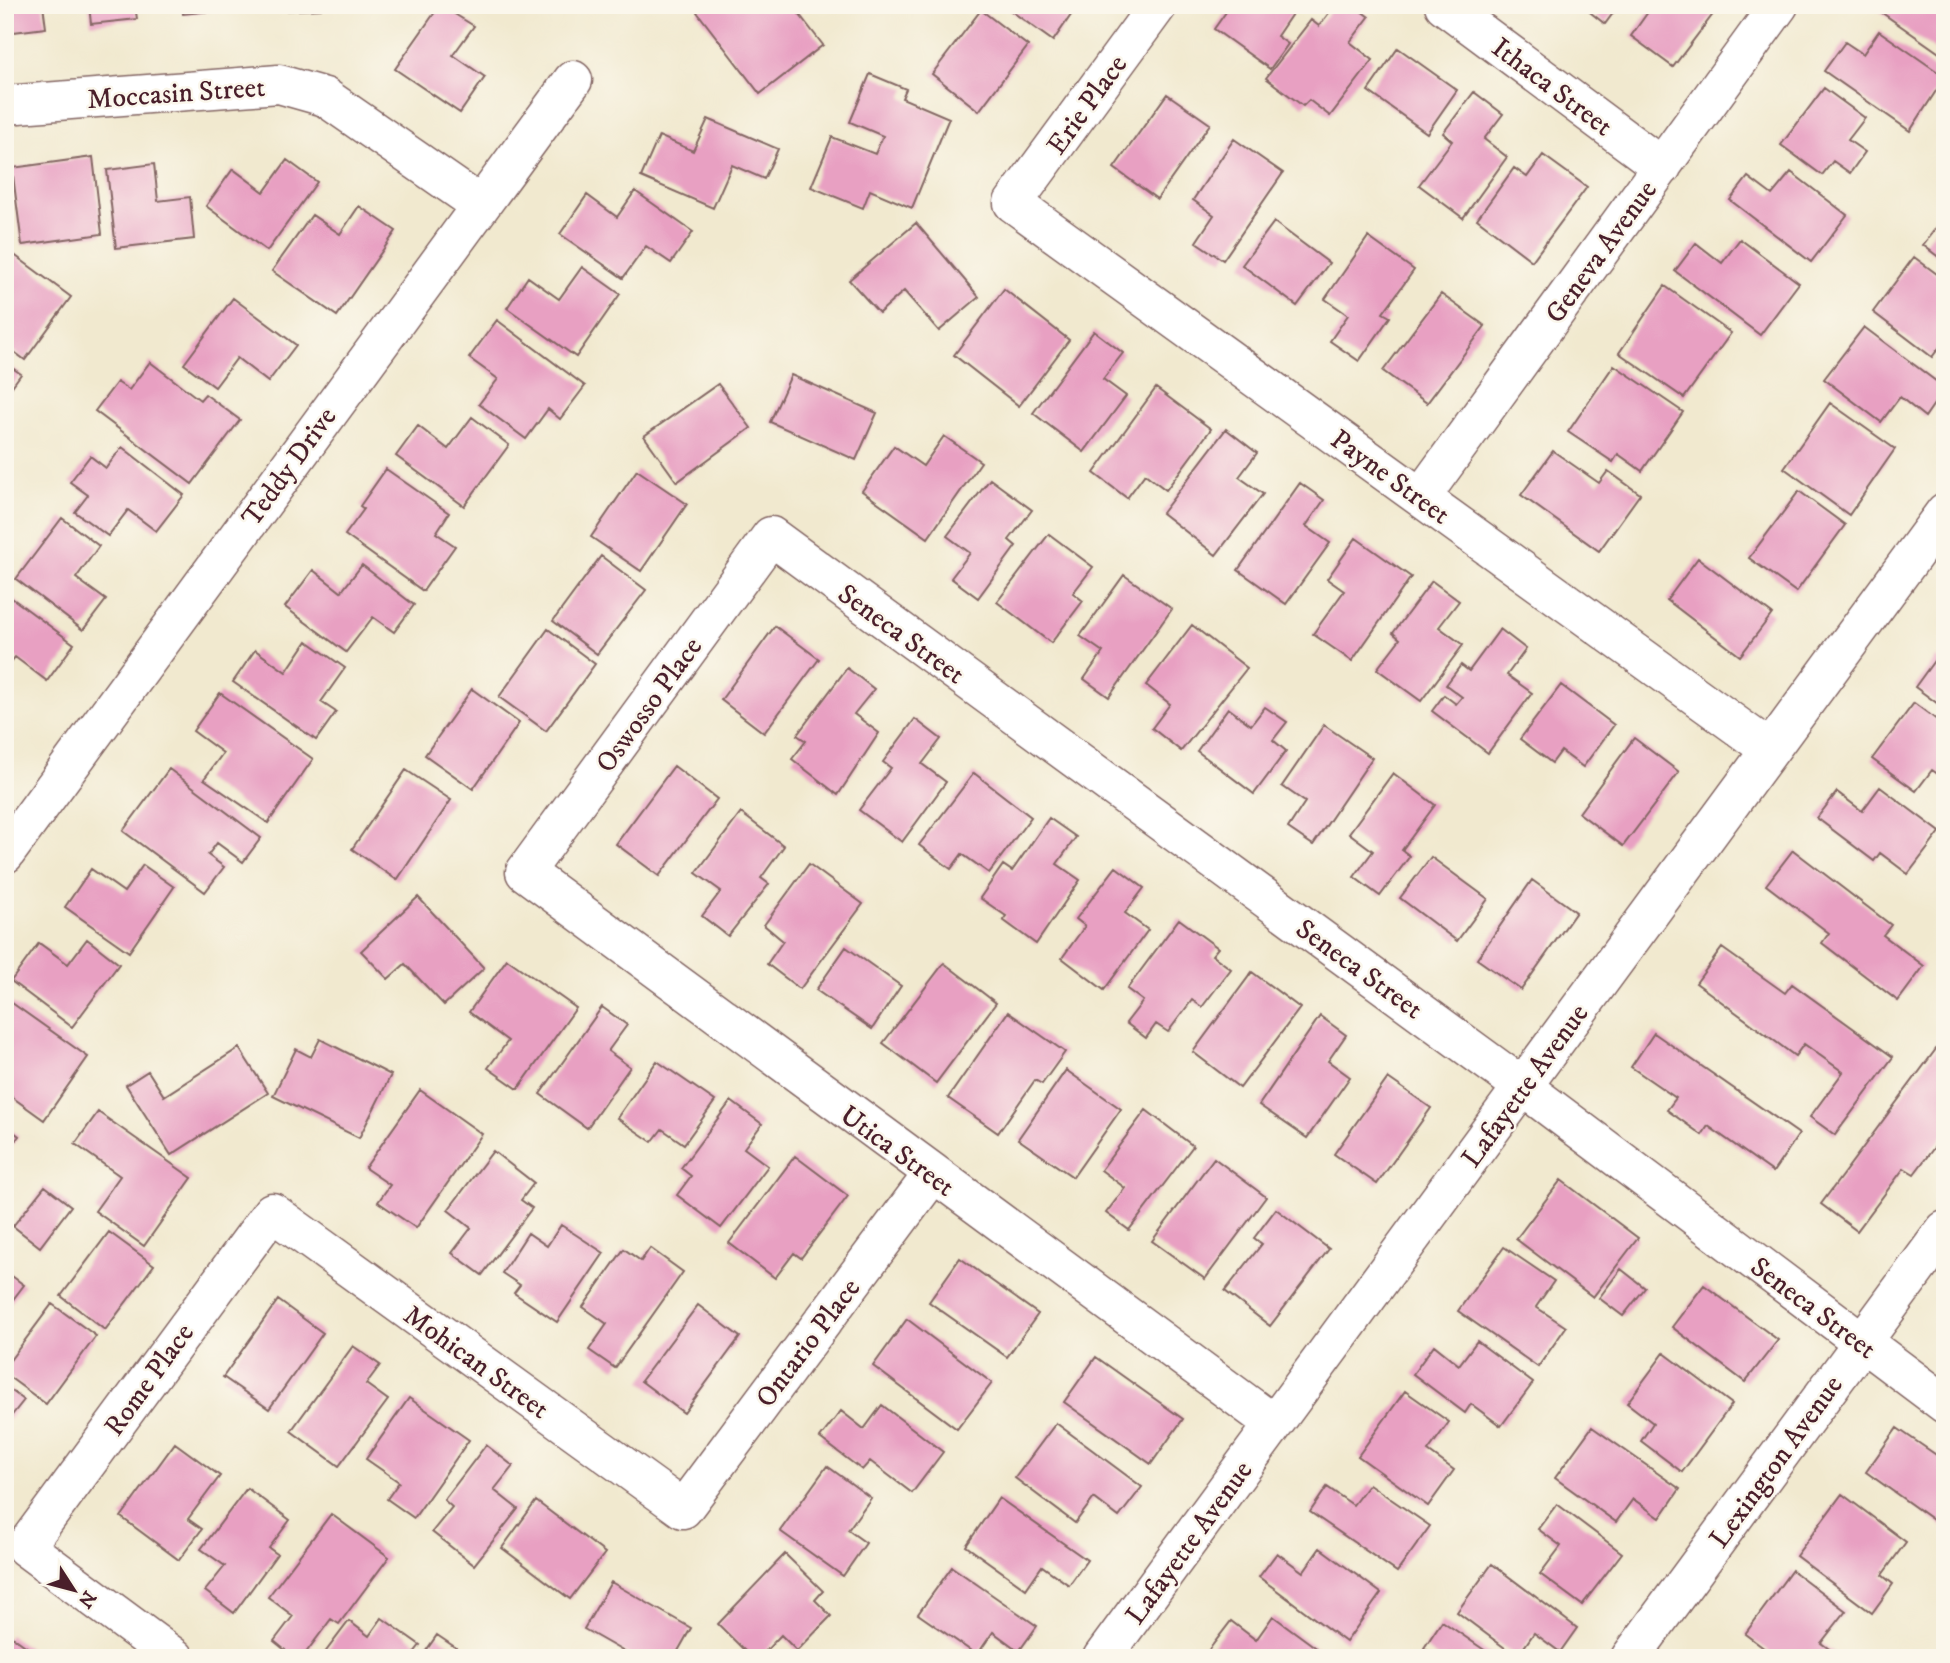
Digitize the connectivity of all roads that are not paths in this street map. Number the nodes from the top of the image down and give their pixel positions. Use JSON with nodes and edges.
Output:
{"nodes":[{"id":1,"x":1158,"y":5,"type":"edge"},
{"id":2,"x":1444,"y":5,"type":"edge"},
{"id":3,"x":1779,"y":5,"type":"edge"},
{"id":4,"x":573,"y":80,"type":"dead end"},
{"id":5,"x":5,"y":106,"type":"edge"},
{"id":6,"x":1662,"y":167,"type":"junction"},
{"id":7,"x":1013,"y":203,"type":"joint"},
{"id":8,"x":479,"y":204,"type":"junction"},
{"id":9,"x":1420,"y":496,"type":"junction"},
{"id":10,"x":1945,"y":512,"type":"edge"},
{"id":11,"x":771,"y":536,"type":"joint"},
{"id":12,"x":1769,"y":749,"type":"junction"},
{"id":13,"x":5,"y":854,"type":"edge"},
{"id":14,"x":525,"y":872,"type":"joint"},
{"id":15,"x":1522,"y":1087,"type":"junction"},
{"id":16,"x":932,"y":1175,"type":"junction"},
{"id":17,"x":272,"y":1212,"type":"joint"},
{"id":18,"x":1945,"y":1230,"type":"edge"},
{"id":19,"x":1861,"y":1344,"type":"junction"},
{"id":20,"x":1945,"y":1404,"type":"edge"},
{"id":21,"x":1274,"y":1424,"type":"junction"},
{"id":22,"x":683,"y":1509,"type":"joint"},
{"id":23,"x":175,"y":1658,"type":"edge"},
{"id":24,"x":1102,"y":1658,"type":"edge"},
{"id":25,"x":1630,"y":1658,"type":"edge"}],
"edges":[{"from":1,"to":7,"type":"street","name":"Erie Place"},
{"from":2,"to":6,"type":"street","name":"Ithaca Street"},
{"from":3,"to":6,"type":"street","name":"Geneva Avenue"},
{"from":4,"to":8,"type":"street","name":"Teddy Drive"},
{"from":5,"to":8,"type":"street","name":"Moccasin Street"},
{"from":6,"to":9,"type":"street","name":"Geneva Avenue"},
{"from":7,"to":9,"type":"street","name":"Payne Street"},
{"from":8,"to":13,"type":"street","name":"Teddy Drive"},
{"from":9,"to":12,"type":"street","name":"Payne Street"},
{"from":10,"to":12,"type":"street","name":"Lafayette Avenue"},
{"from":11,"to":14,"type":"street","name":"Oswosso Place"},
{"from":11,"to":15,"type":"street","name":"Seneca Street"},
{"from":12,"to":15,"type":"street","name":"Lafayette Avenue"},
{"from":14,"to":16,"type":"street","name":"Utica Street"},
{"from":15,"to":19,"type":"street","name":"Seneca Street"},
{"from":15,"to":21,"type":"street","name":"Lafayette Avenue"},
{"from":16,"to":21,"type":"street","name":"Utica Street"},
{"from":16,"to":22,"type":"street","name":"Ontario Place"},
{"from":17,"to":22,"type":"street","name":"Mohican Street"},
{"from":17,"to":23,"type":"street","name":"Rome Place"},
{"from":18,"to":19,"type":"street","name":"Lexington Avenue"},
{"from":19,"to":20,"type":"street","name":"Seneca Street"},
{"from":19,"to":25,"type":"street","name":"Lexington Avenue"},
{"from":21,"to":24,"type":"street","name":"Lafayette Avenue"}]}
